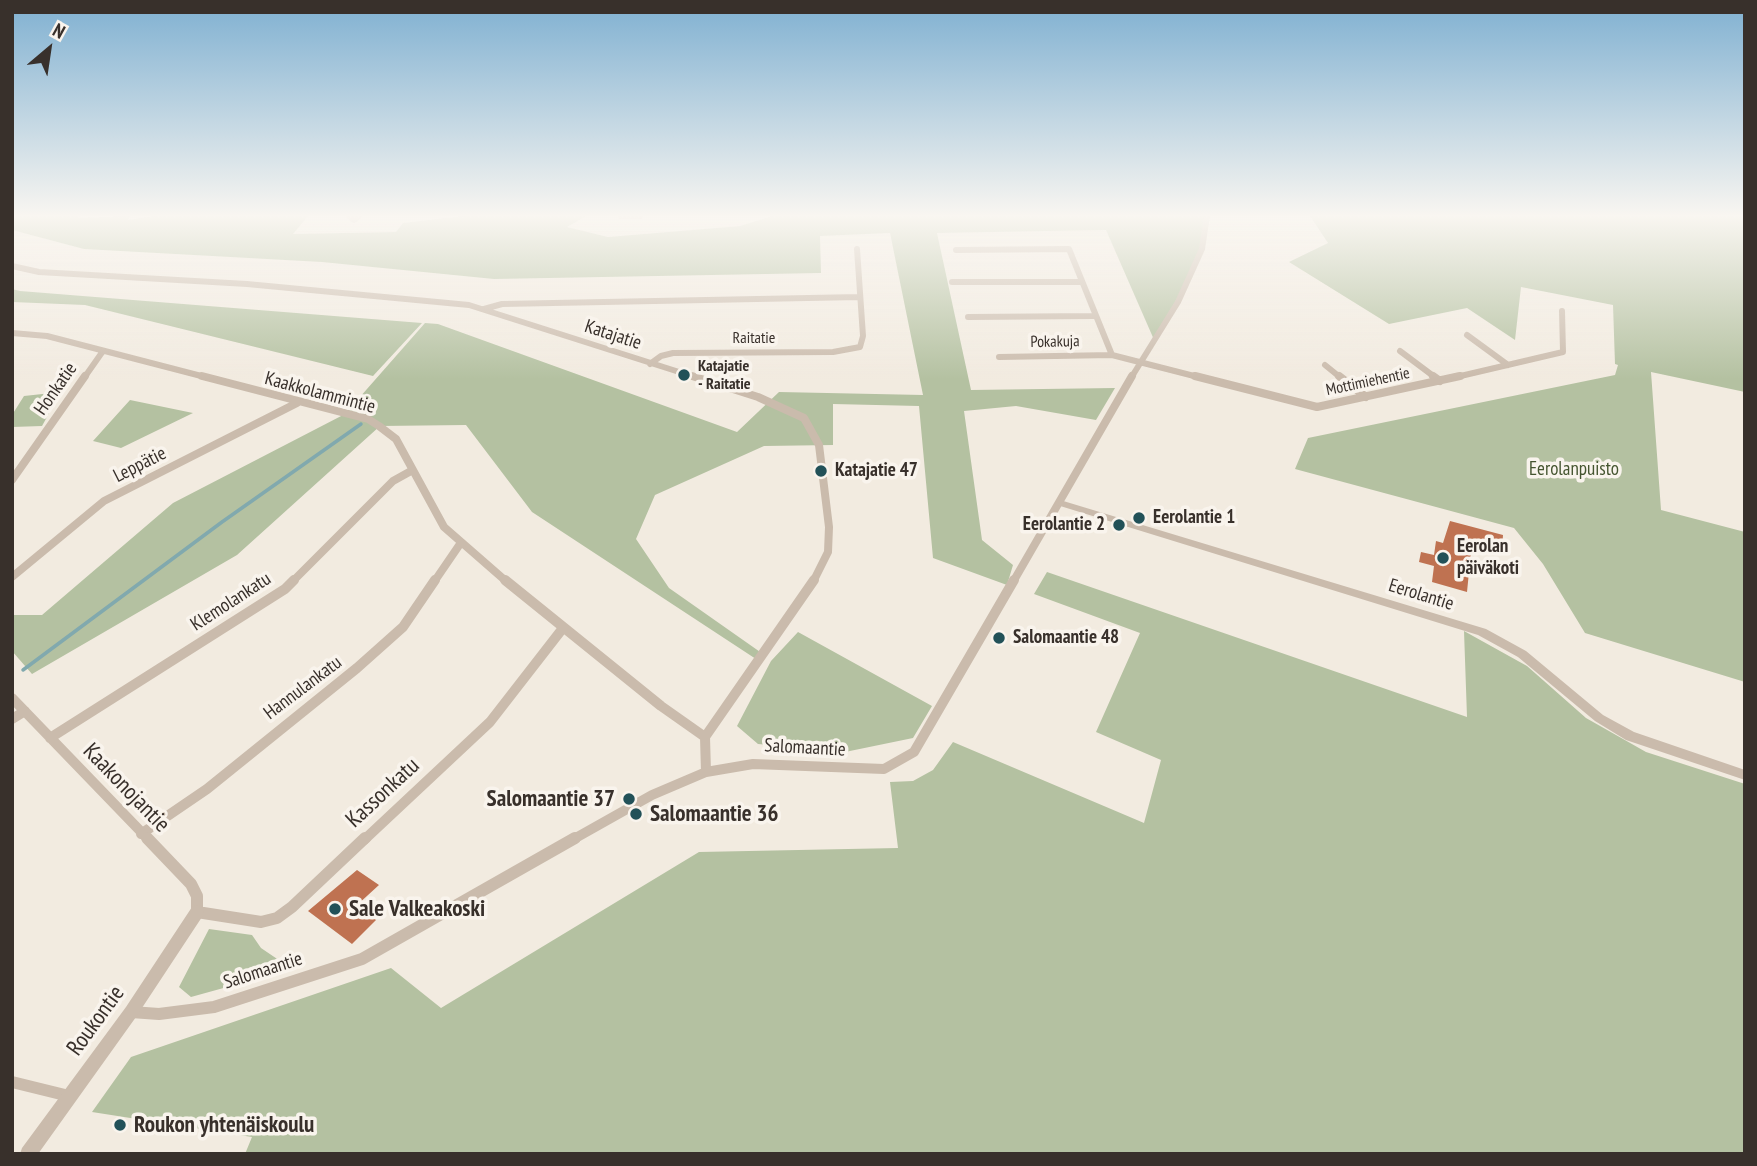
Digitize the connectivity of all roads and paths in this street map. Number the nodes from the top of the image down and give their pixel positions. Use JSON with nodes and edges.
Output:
{"nodes":[{"id":1,"x":32,"y":270,"type":"edge"},
{"id":2,"x":858,"y":270,"type":"edge"},
{"id":3,"x":1077,"y":270,"type":"edge"},
{"id":4,"x":1192,"y":270,"type":"edge"},
{"id":5,"x":952,"y":282,"type":"dead end"},
{"id":6,"x":1081,"y":282,"type":"junction"},
{"id":7,"x":859,"y":297,"type":"junction"},
{"id":8,"x":484,"y":309,"type":"junction"},
{"id":9,"x":1562,"y":311,"type":"dead end"},
{"id":10,"x":1094,"y":316,"type":"junction"},
{"id":11,"x":968,"y":317,"type":"dead end"},
{"id":12,"x":12,"y":333,"type":"edge"},
{"id":13,"x":1467,"y":335,"type":"dead end"},
{"id":14,"x":103,"y":351,"type":"junction"},
{"id":15,"x":1400,"y":351,"type":"dead end"},
{"id":16,"x":1112,"y":355,"type":"junction"},
{"id":17,"x":999,"y":357,"type":"dead end"},
{"id":18,"x":650,"y":364,"type":"junction"},
{"id":19,"x":1139,"y":364,"type":"junction"},
{"id":20,"x":1325,"y":365,"type":"dead end"},
{"id":21,"x":1508,"y":365,"type":"junction"},
{"id":22,"x":1440,"y":381,"type":"junction"},
{"id":23,"x":1366,"y":397,"type":"junction"},
{"id":24,"x":297,"y":403,"type":"junction"},
{"id":25,"x":411,"y":471,"type":"junction"},
{"id":26,"x":12,"y":480,"type":"edge"},
{"id":27,"x":1060,"y":503,"type":"junction"},
{"id":28,"x":460,"y":544,"type":"junction"},
{"id":29,"x":12,"y":577,"type":"edge"},
{"id":30,"x":563,"y":628,"type":"junction"},
{"id":31,"x":12,"y":698,"type":"edge"},
{"id":32,"x":25,"y":711,"type":"junction"},
{"id":33,"x":12,"y":719,"type":"edge"},
{"id":34,"x":705,"y":737,"type":"junction"},
{"id":35,"x":50,"y":738,"type":"junction"},
{"id":36,"x":706,"y":772,"type":"junction"},
{"id":37,"x":1745,"y":775,"type":"edge"},
{"id":38,"x":141,"y":834,"type":"junction"},
{"id":39,"x":197,"y":912,"type":"junction"},
{"id":40,"x":131,"y":1012,"type":"junction"},
{"id":41,"x":12,"y":1082,"type":"edge"},
{"id":42,"x":69,"y":1096,"type":"junction"},
{"id":43,"x":28,"y":1154,"type":"edge"}],
"edges":[{"from":1,"to":8,"type":"street","name":"Katajatie"},
{"from":2,"to":7,"type":"street"},
{"from":3,"to":6,"type":"street"},
{"from":4,"to":19,"type":"street","name":"Salomaantie"},
{"from":5,"to":6,"type":"street"},
{"from":6,"to":10,"type":"street"},
{"from":7,"to":8,"type":"street"},
{"from":7,"to":18,"type":"street","name":"Raitatie"},
{"from":8,"to":18,"type":"street","name":"Katajatie"},
{"from":9,"to":21,"type":"street","name":"Mottimiehentie"},
{"from":10,"to":11,"type":"street"},
{"from":10,"to":16,"type":"street"},
{"from":12,"to":14,"type":"street","name":"Kaakkolammintie"},
{"from":13,"to":21,"type":"street"},
{"from":14,"to":24,"type":"street","name":"Kaakkolammintie"},
{"from":14,"to":26,"type":"street","name":"Honkatie"},
{"from":15,"to":22,"type":"street"},
{"from":16,"to":17,"type":"street","name":"Pokakuja"},
{"from":16,"to":19,"type":"street","name":"Pokakuja"},
{"from":18,"to":34,"type":"street","name":"Katajatie"},
{"from":19,"to":23,"type":"street","name":"Mottimiehentie"},
{"from":19,"to":27,"type":"street","name":"Salomaantie"},
{"from":20,"to":23,"type":"street"},
{"from":21,"to":22,"type":"street","name":"Mottimiehentie"},
{"from":22,"to":23,"type":"street","name":"Mottimiehentie"},
{"from":24,"to":25,"type":"street","name":"Kaakkolammintie"},
{"from":24,"to":29,"type":"street","name":"Leppätie"},
{"from":25,"to":28,"type":"street","name":"Kaakkolammintie"},
{"from":25,"to":35,"type":"street","name":"Klemolankatu"},
{"from":27,"to":36,"type":"street","name":"Salomaantie"},
{"from":27,"to":37,"type":"street","name":"Eerolantie"},
{"from":28,"to":30,"type":"street","name":"Kaakkolammintie"},
{"from":28,"to":38,"type":"street","name":"Hannulankatu"},
{"from":30,"to":34,"type":"street","name":"Kaakkolammintie"},
{"from":30,"to":39,"type":"street","name":"Kassonkatu"},
{"from":31,"to":32,"type":"street","name":"Kaakonojantie"},
{"from":32,"to":33,"type":"street"},
{"from":32,"to":35,"type":"street","name":"Kaakonojantie"},
{"from":34,"to":36,"type":"street"},
{"from":35,"to":38,"type":"street","name":"Kaakonojantie"},
{"from":36,"to":40,"type":"street","name":"Salomaantie"},
{"from":38,"to":39,"type":"street","name":"Kaakonojantie"},
{"from":39,"to":40,"type":"street","name":"Roukontie"},
{"from":40,"to":42,"type":"street","name":"Roukontie"},
{"from":41,"to":42,"type":"street"},
{"from":42,"to":43,"type":"street","name":"Roukontie"}]}
